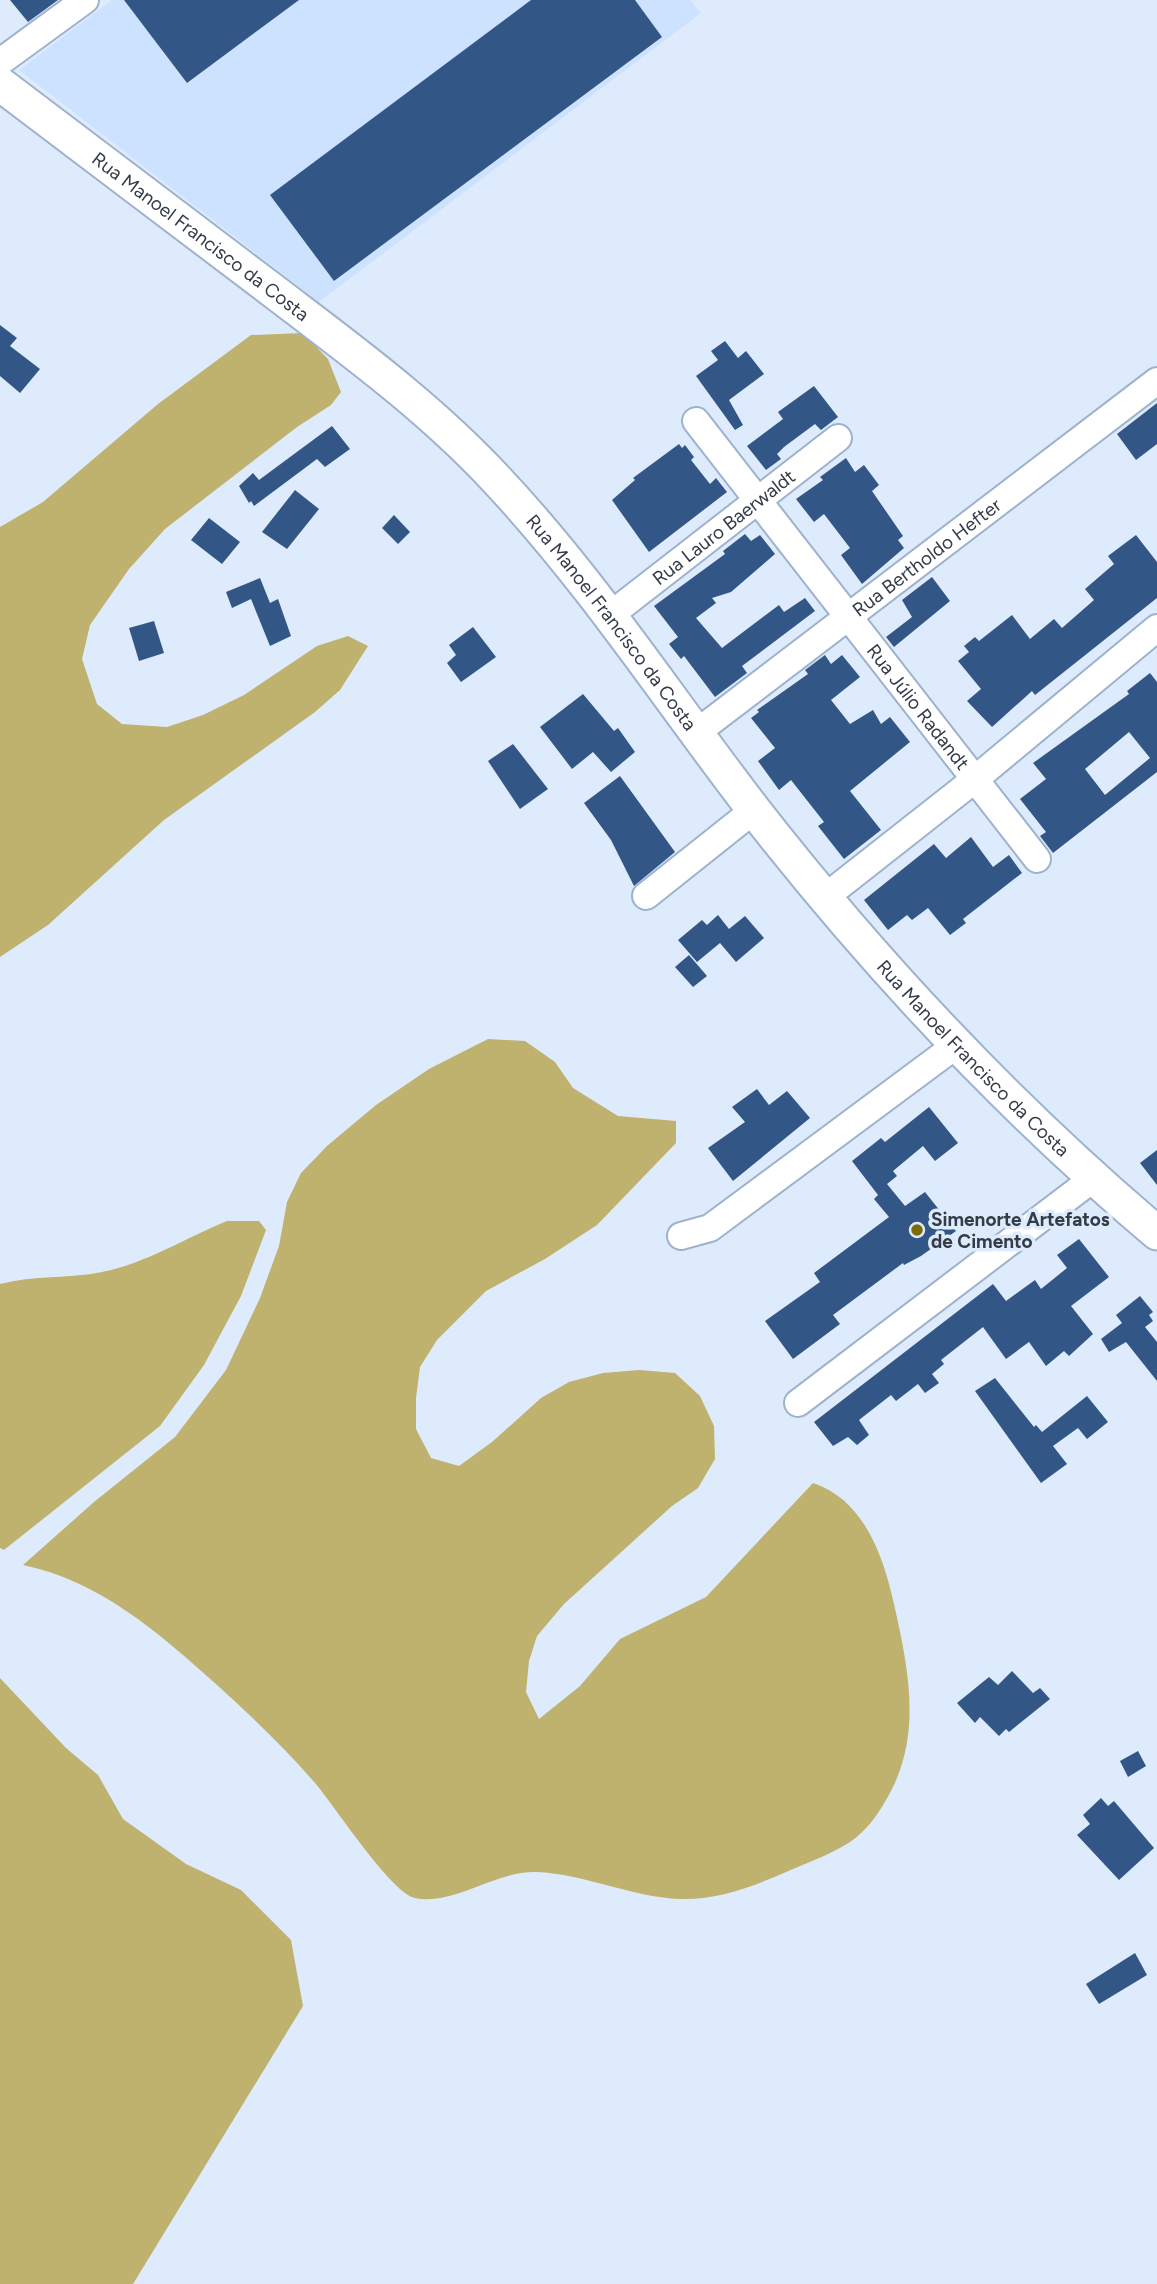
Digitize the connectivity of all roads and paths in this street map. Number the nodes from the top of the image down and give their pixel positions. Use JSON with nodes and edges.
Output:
{"nodes":[{"id":1,"x":86,"y":0,"type":"edge"},
{"id":2,"x":0,"y":62,"type":"edge"},
{"id":3,"x":0,"y":84,"type":"edge"},
{"id":4,"x":1157,"y":381,"type":"edge"},
{"id":5,"x":696,"y":421,"type":"dead end"},
{"id":6,"x":838,"y":438,"type":"dead end"},
{"id":7,"x":757,"y":501,"type":"junction"},
{"id":8,"x":609,"y":616,"type":"junction"},
{"id":9,"x":848,"y":617,"type":"junction"},
{"id":10,"x":1157,"y":628,"type":"edge"},
{"id":11,"x":696,"y":733,"type":"junction"},
{"id":12,"x":974,"y":780,"type":"junction"},
{"id":13,"x":754,"y":810,"type":"junction"},
{"id":14,"x":1037,"y":859,"type":"dead end"},
{"id":15,"x":646,"y":896,"type":"dead end"},
{"id":16,"x":824,"y":898,"type":"junction"},
{"id":17,"x":955,"y":1046,"type":"junction"},
{"id":18,"x":1094,"y":1178,"type":"junction"},
{"id":19,"x":1157,"y":1233,"type":"edge"},
{"id":20,"x":681,"y":1236,"type":"dead end"},
{"id":21,"x":798,"y":1404,"type":"dead end"}],
"edges":[{"from":1,"to":2,"type":"street"},
{"from":3,"to":8,"type":"main road","name":"Rua Manoel Francisco da Costa"},
{"from":4,"to":9,"type":"street","name":"Rua Bertholdo Hefter"},
{"from":5,"to":7,"type":"street","name":"Rua Júlio Radandt"},
{"from":6,"to":7,"type":"street","name":"Rua Lauro Baerwaldt"},
{"from":7,"to":8,"type":"street","name":"Rua Lauro Baerwaldt"},
{"from":7,"to":9,"type":"street","name":"Rua Júlio Radandt"},
{"from":8,"to":11,"type":"main road","name":"Rua Manoel Francisco da Costa"},
{"from":9,"to":11,"type":"street","name":"Rua Bertholdo Hefter"},
{"from":9,"to":12,"type":"street","name":"Rua Júlio Radandt"},
{"from":10,"to":12,"type":"street"},
{"from":11,"to":13,"type":"main road","name":"Rua Manoel Francisco da Costa"},
{"from":12,"to":14,"type":"street","name":"Rua Júlio Radandt"},
{"from":12,"to":16,"type":"street"},
{"from":13,"to":15,"type":"street"},
{"from":13,"to":16,"type":"main road","name":"Rua Manoel Francisco da Costa"},
{"from":16,"to":17,"type":"main road","name":"Rua Manoel Francisco da Costa"},
{"from":17,"to":18,"type":"main road","name":"Rua Manoel Francisco da Costa"},
{"from":17,"to":20,"type":"street"},
{"from":18,"to":19,"type":"main road","name":"Rua Manoel Francisco da Costa"},
{"from":18,"to":21,"type":"street"}]}
